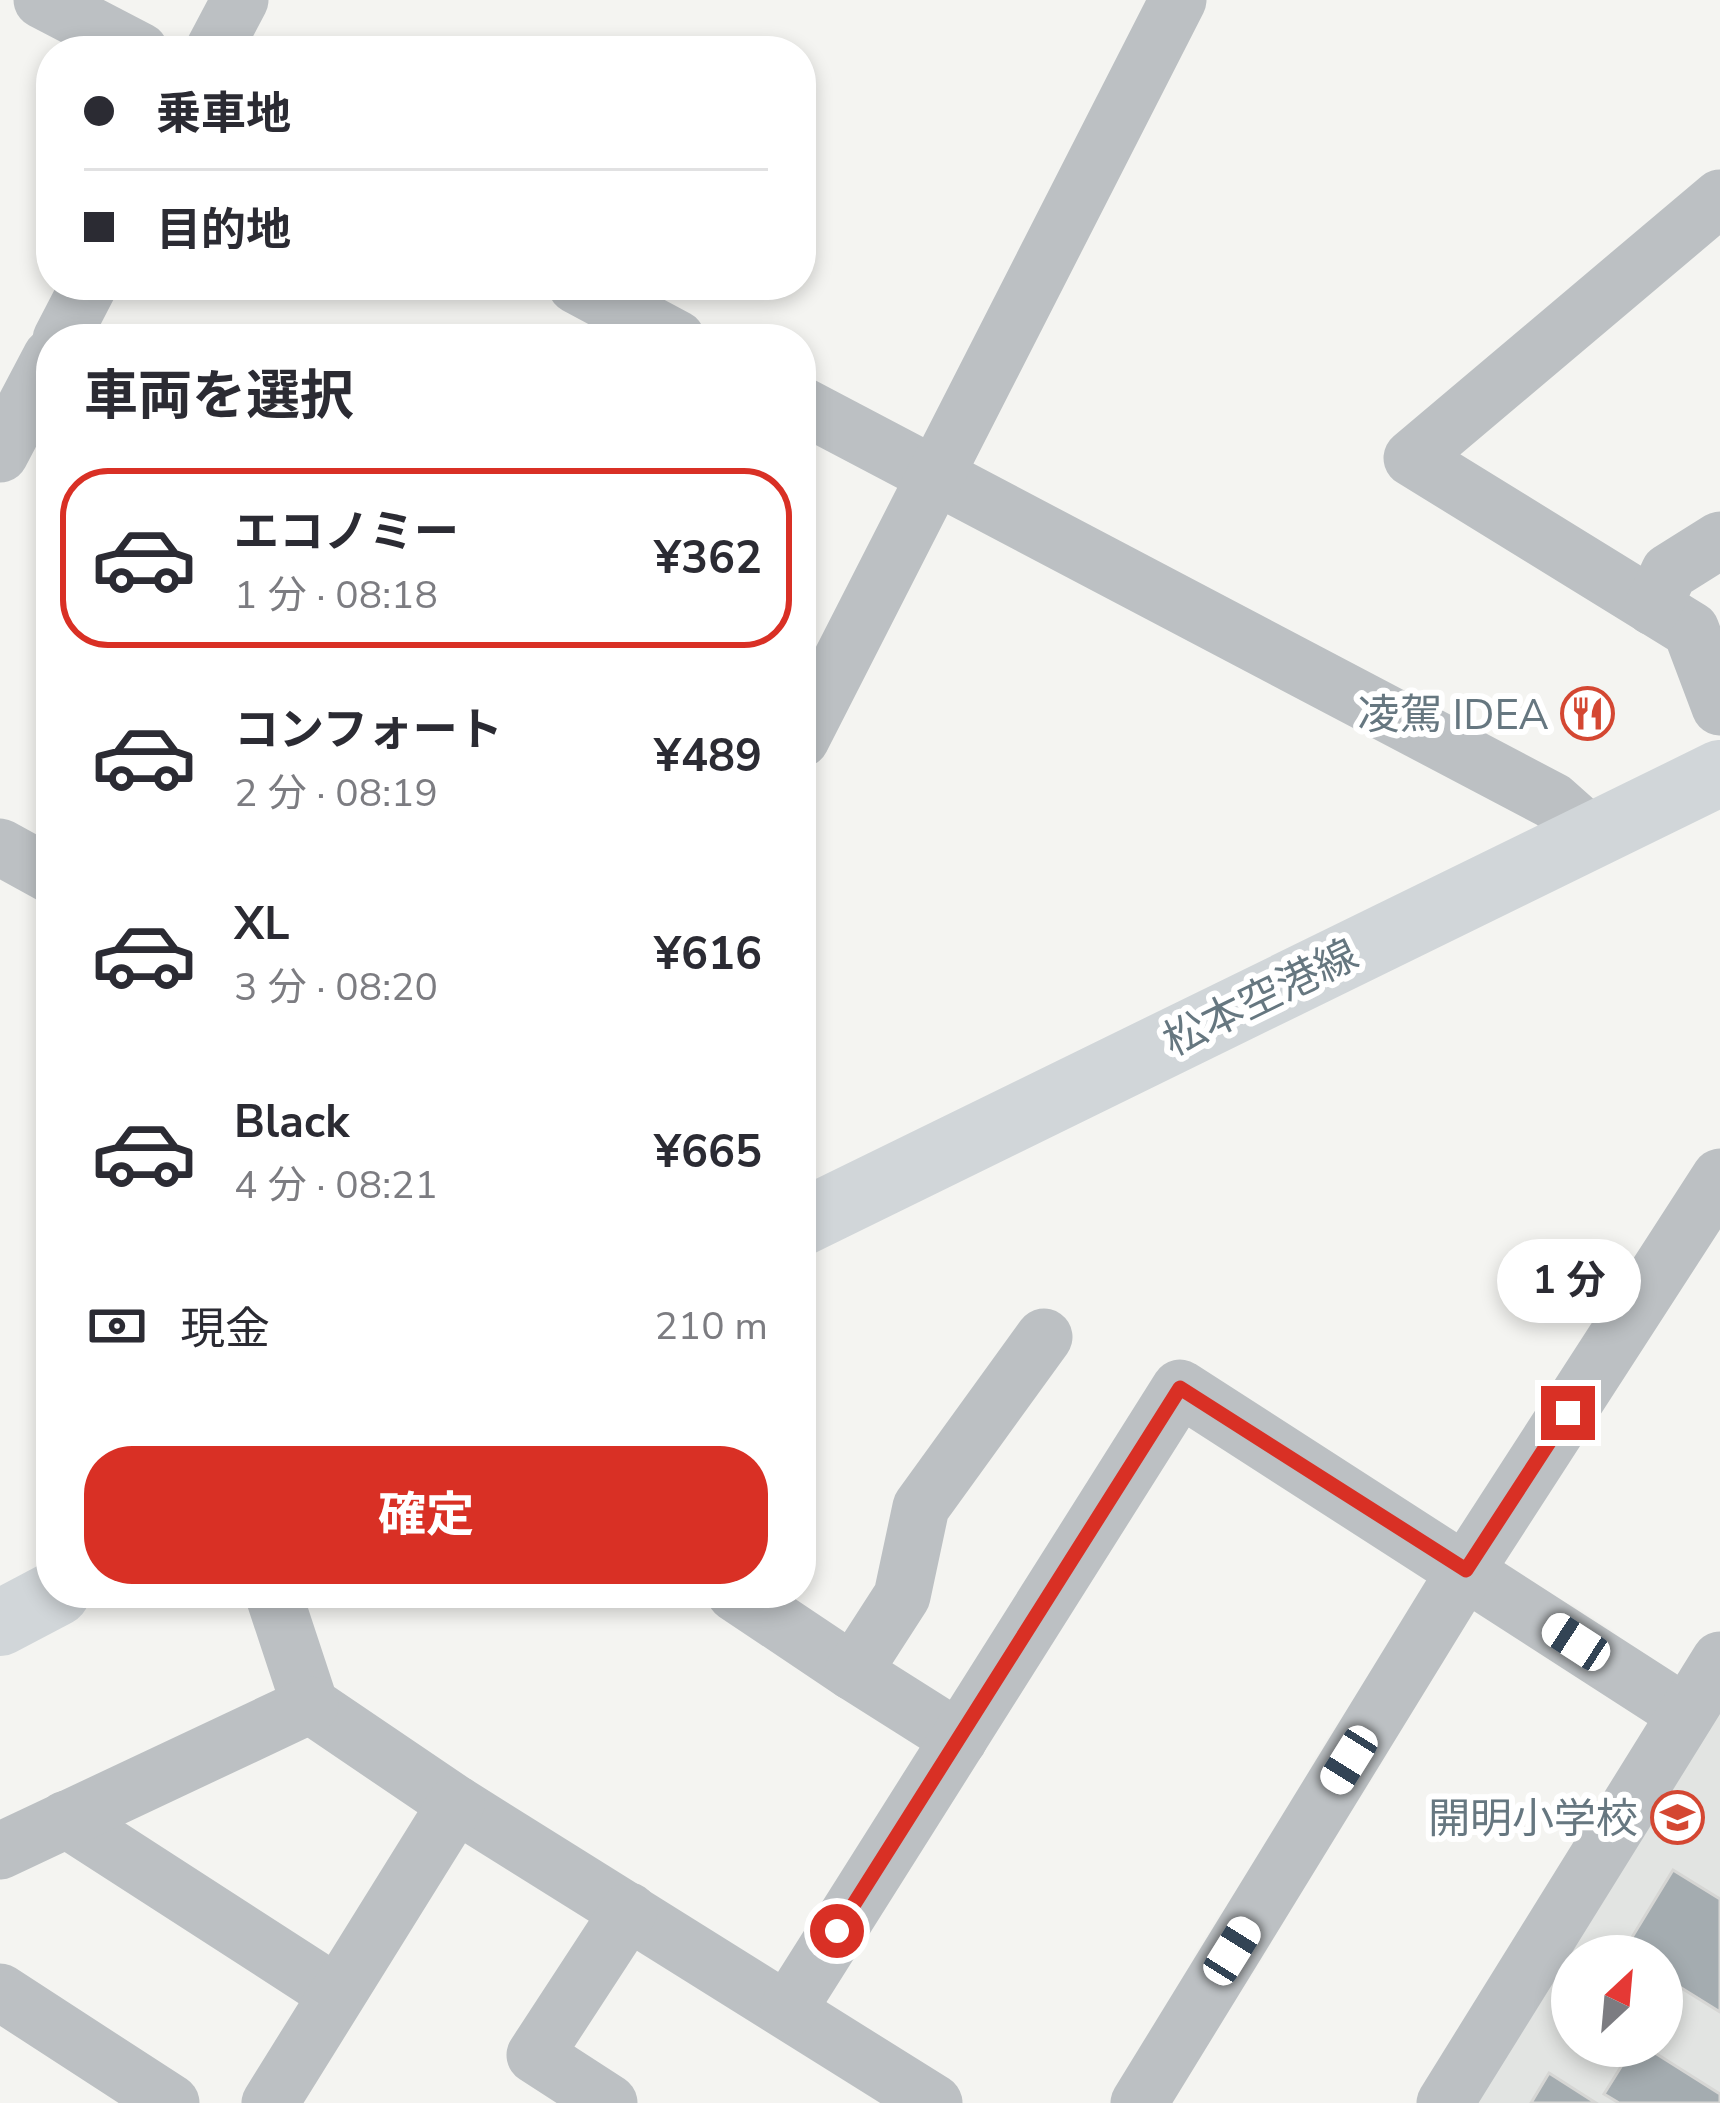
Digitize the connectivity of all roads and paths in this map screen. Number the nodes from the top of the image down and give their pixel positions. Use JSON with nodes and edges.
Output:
{"nodes":[{"id":1,"x":42,"y":0,"type":"edge"},
{"id":2,"x":240,"y":0,"type":"edge"},
{"id":3,"x":1178,"y":0,"type":"edge"},
{"id":4,"x":111,"y":36,"type":"edge"},
{"id":5,"x":221,"y":36,"type":"edge"},
{"id":6,"x":1720,"y":198,"type":"edge"},
{"id":7,"x":602,"y":311,"type":"edge"},
{"id":8,"x":637,"y":324,"type":"edge"},
{"id":9,"x":36,"y":386,"type":"edge"},
{"id":10,"x":816,"y":413,"type":"edge"},
{"id":11,"x":0,"y":454,"type":"edge"},
{"id":12,"x":935,"y":476,"type":"junction"},
{"id":13,"x":1720,"y":540,"type":"edge"},
{"id":14,"x":1653,"y":607,"type":"junction"},
{"id":15,"x":1720,"y":706,"type":"edge"},
{"id":16,"x":816,"y":710,"type":"edge"},
{"id":17,"x":1720,"y":773,"type":"edge"},
{"id":18,"x":1590,"y":834,"type":"junction"},
{"id":19,"x":0,"y":848,"type":"edge"},
{"id":20,"x":36,"y":867,"type":"edge"},
{"id":21,"x":1720,"y":1177,"type":"edge"},
{"id":22,"x":816,"y":1216,"type":"edge"},
{"id":23,"x":1044,"y":1337,"type":"dead end"},
{"id":24,"x":1466,"y":1570,"type":"junction"},
{"id":25,"x":36,"y":1604,"type":"edge"},
{"id":26,"x":278,"y":1608,"type":"edge"},
{"id":27,"x":757,"y":1608,"type":"edge"},
{"id":28,"x":0,"y":1623,"type":"edge"},
{"id":29,"x":1720,"y":1660,"type":"edge"},
{"id":30,"x":853,"y":1672,"type":"junction"},
{"id":31,"x":310,"y":1705,"type":"junction"},
{"id":32,"x":1686,"y":1714,"type":"junction"},
{"id":33,"x":958,"y":1739,"type":"junction"},
{"id":34,"x":456,"y":1804,"type":"junction"},
{"id":35,"x":66,"y":1819,"type":"junction"},
{"id":36,"x":0,"y":1851,"type":"edge"},
{"id":37,"x":629,"y":1911,"type":"junction"},
{"id":38,"x":0,"y":1992,"type":"edge"},
{"id":39,"x":338,"y":1994,"type":"junction"},
{"id":40,"x":789,"y":2008,"type":"junction"},
{"id":41,"x":171,"y":2103,"type":"edge"},
{"id":42,"x":270,"y":2103,"type":"edge"},
{"id":43,"x":609,"y":2103,"type":"edge"},
{"id":44,"x":934,"y":2103,"type":"edge"},
{"id":45,"x":1139,"y":2103,"type":"edge"},
{"id":46,"x":1445,"y":2103,"type":"edge"}],
"edges":[{"from":1,"to":4,"type":"street"},
{"from":2,"to":5,"type":"street"},
{"from":3,"to":12,"type":"street"},
{"from":6,"to":14,"type":"street"},
{"from":7,"to":8,"type":"street"},
{"from":9,"to":11,"type":"street"},
{"from":10,"to":12,"type":"street"},
{"from":12,"to":16,"type":"street"},
{"from":12,"to":18,"type":"street"},
{"from":13,"to":14,"type":"street"},
{"from":14,"to":15,"type":"street"},
{"from":17,"to":18,"type":"main road","name":"松本空港線"},
{"from":18,"to":22,"type":"main road","name":"松本空港線"},
{"from":19,"to":20,"type":"street"},
{"from":21,"to":24,"type":"street"},
{"from":23,"to":30,"type":"street"},
{"from":24,"to":32,"type":"street"},
{"from":24,"to":33,"type":"street"},
{"from":24,"to":45,"type":"street"},
{"from":25,"to":28,"type":"main road"},
{"from":26,"to":31,"type":"street"},
{"from":27,"to":30,"type":"street"},
{"from":29,"to":32,"type":"street"},
{"from":30,"to":33,"type":"street"},
{"from":31,"to":34,"type":"street"},
{"from":31,"to":35,"type":"street"},
{"from":32,"to":46,"type":"street"},
{"from":33,"to":40,"type":"street"},
{"from":34,"to":37,"type":"street"},
{"from":34,"to":39,"type":"street"},
{"from":35,"to":36,"type":"street"},
{"from":35,"to":39,"type":"street"},
{"from":37,"to":40,"type":"street"},
{"from":37,"to":43,"type":"street"},
{"from":38,"to":41,"type":"street"},
{"from":39,"to":42,"type":"street"},
{"from":40,"to":44,"type":"street"}]}
